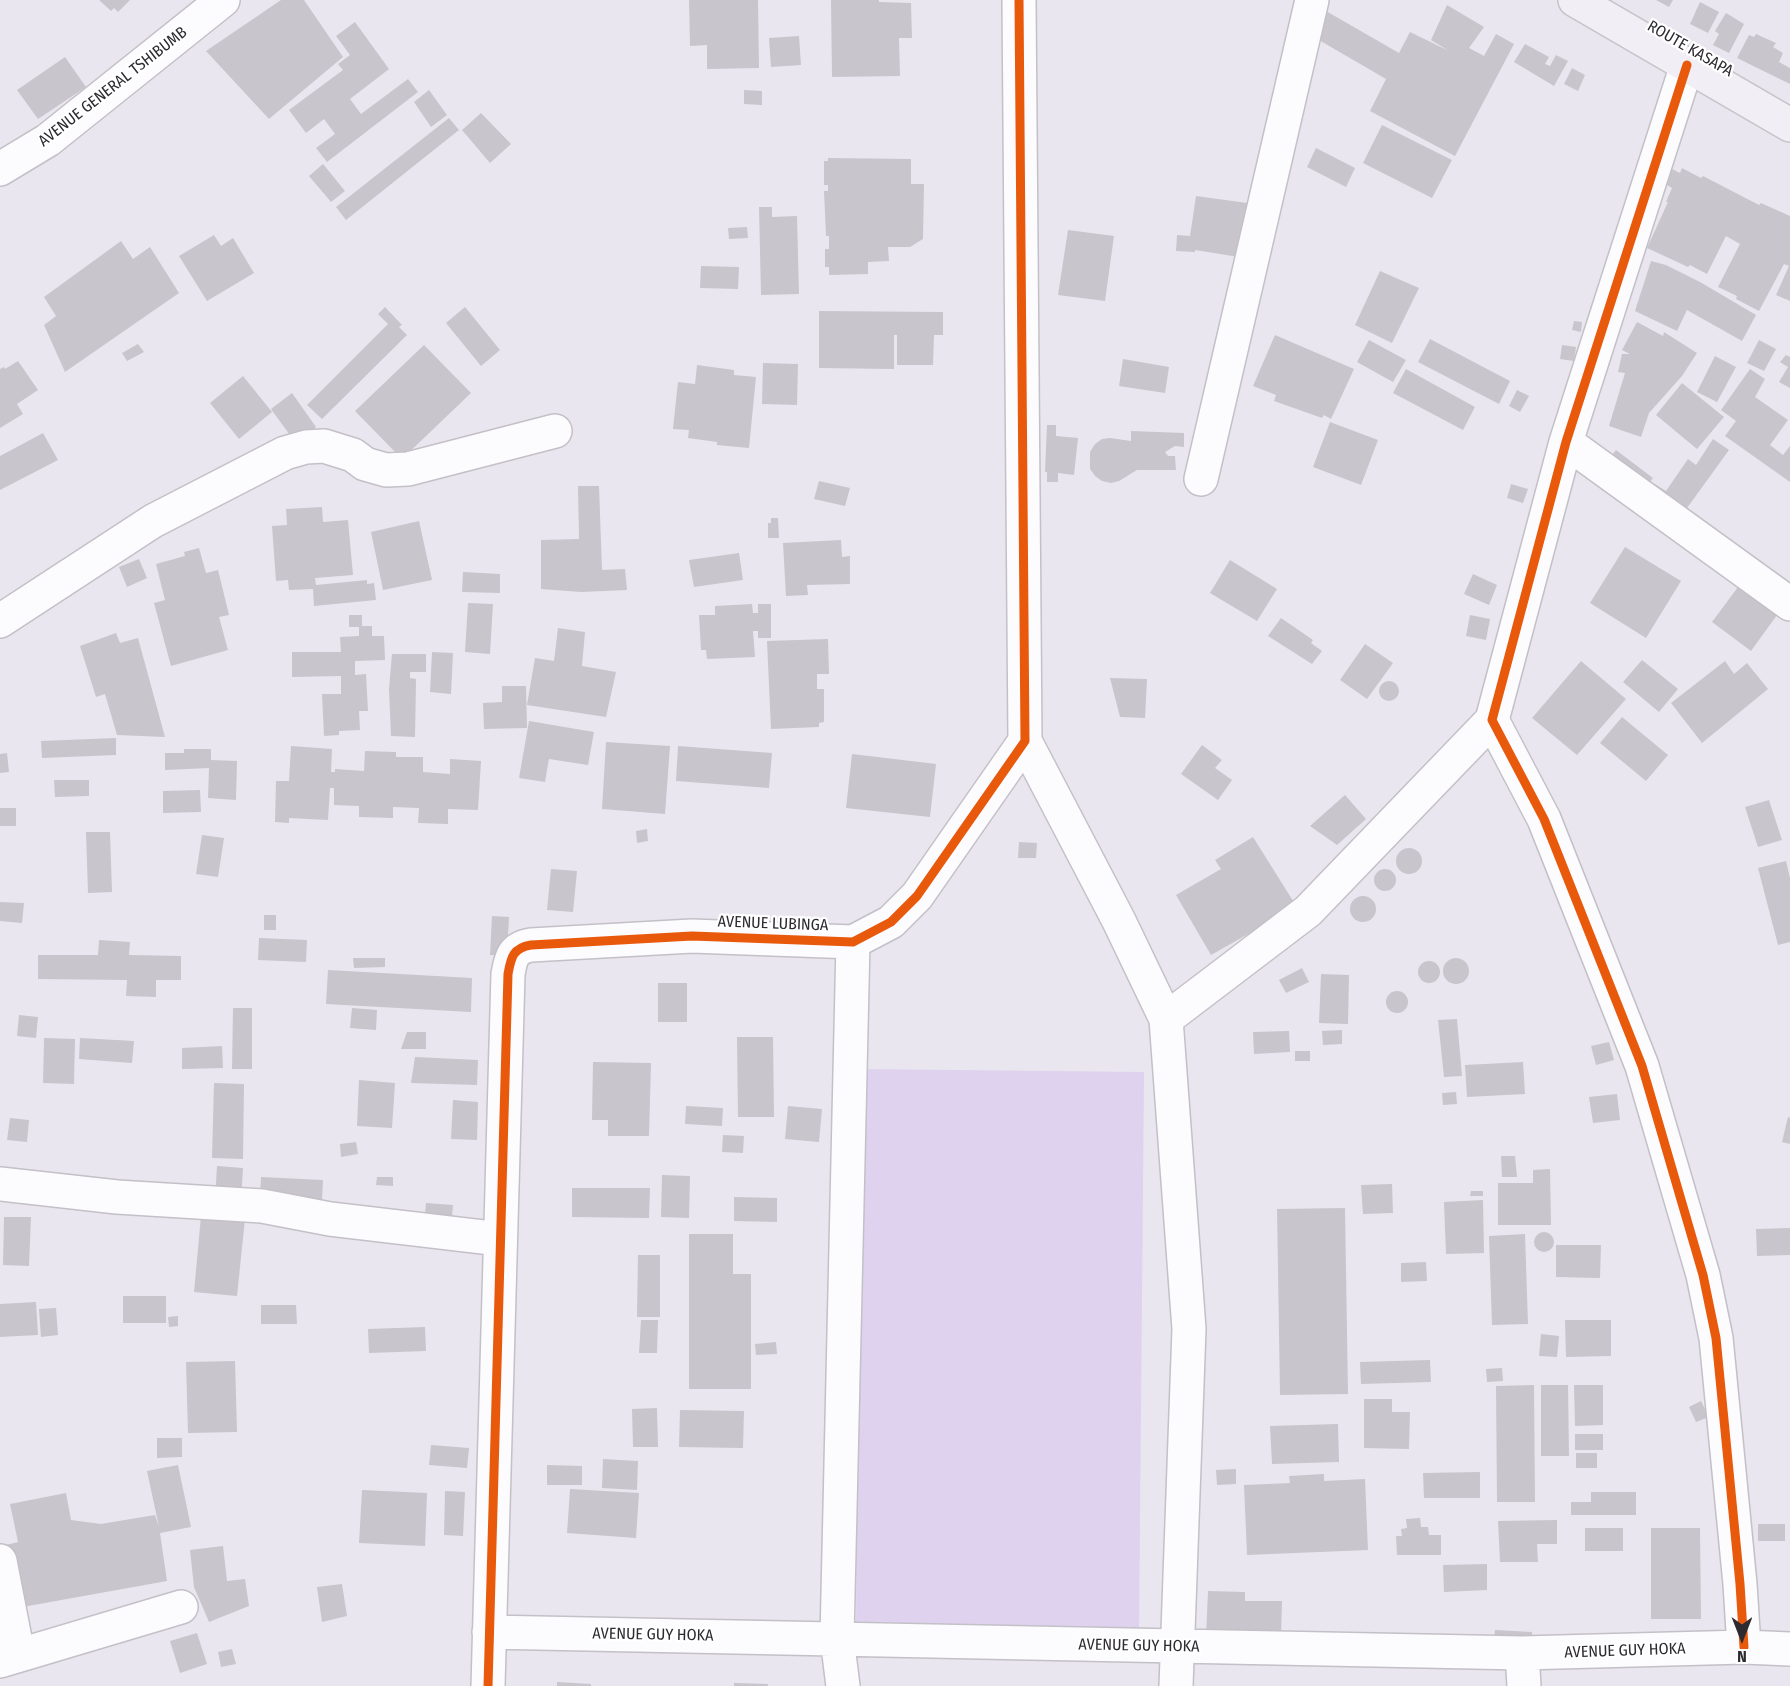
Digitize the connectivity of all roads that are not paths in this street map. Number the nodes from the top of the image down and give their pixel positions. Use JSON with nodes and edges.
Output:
{"nodes":[{"id":1,"x":223,"y":0,"type":"edge"},
{"id":2,"x":1019,"y":0,"type":"edge"},
{"id":3,"x":1312,"y":0,"type":"edge"},
{"id":4,"x":1575,"y":0,"type":"edge"},
{"id":5,"x":1687,"y":65,"type":"junction"},
{"id":6,"x":1790,"y":125,"type":"edge"},
{"id":7,"x":0,"y":169,"type":"edge"},
{"id":8,"x":555,"y":431,"type":"dead end"},
{"id":9,"x":1566,"y":442,"type":"junction"},
{"id":10,"x":1201,"y":479,"type":"dead end"},
{"id":11,"x":1790,"y":604,"type":"edge"},
{"id":12,"x":0,"y":621,"type":"edge"},
{"id":13,"x":1492,"y":720,"type":"junction"},
{"id":14,"x":1025,"y":741,"type":"junction"},
{"id":15,"x":853,"y":942,"type":"junction"},
{"id":16,"x":1166,"y":1019,"type":"junction"},
{"id":17,"x":0,"y":1184,"type":"edge"},
{"id":18,"x":500,"y":1239,"type":"junction"},
{"id":19,"x":0,"y":1561,"type":"edge"},
{"id":20,"x":181,"y":1607,"type":"dead end"},
{"id":21,"x":489,"y":1632,"type":"junction"},
{"id":22,"x":837,"y":1638,"type":"junction"},
{"id":23,"x":1177,"y":1647,"type":"junction"},
{"id":24,"x":1744,"y":1647,"type":"junction"},
{"id":25,"x":1790,"y":1649,"type":"edge"},
{"id":26,"x":1522,"y":1653,"type":"junction"},
{"id":27,"x":9,"y":1657,"type":"edge"},
{"id":28,"x":488,"y":1686,"type":"edge"},
{"id":29,"x":843,"y":1686,"type":"edge"},
{"id":30,"x":1176,"y":1686,"type":"edge"},
{"id":31,"x":1524,"y":1686,"type":"edge"}],
"edges":[{"from":1,"to":7,"type":"street","name":"AVENUE GENERAL TSHIBUMB"},
{"from":2,"to":14,"type":"street"},
{"from":3,"to":10,"type":"street"},
{"from":4,"to":5,"type":"main road","name":"ROUTE KASAPA"},
{"from":5,"to":6,"type":"main road","name":"ROUTE KASAPA"},
{"from":5,"to":9,"type":"street"},
{"from":8,"to":12,"type":"street"},
{"from":9,"to":11,"type":"street"},
{"from":9,"to":13,"type":"street"},
{"from":13,"to":16,"type":"street"},
{"from":13,"to":24,"type":"street"},
{"from":14,"to":15,"type":"street"},
{"from":14,"to":16,"type":"street"},
{"from":15,"to":18,"type":"street","name":"AVENUE LUBINGA"},
{"from":15,"to":22,"type":"street"},
{"from":16,"to":23,"type":"street"},
{"from":17,"to":18,"type":"street"},
{"from":18,"to":21,"type":"street","name":"AVENUE LUBINGA"},
{"from":19,"to":27,"type":"street"},
{"from":20,"to":27,"type":"street"},
{"from":21,"to":22,"type":"street","name":"AVENUE GUY HOKA"},
{"from":21,"to":28,"type":"street","name":"AVENUE LUBINGA"},
{"from":22,"to":23,"type":"street","name":"AVENUE GUY HOKA"},
{"from":22,"to":29,"type":"street"},
{"from":23,"to":26,"type":"street","name":"AVENUE GUY HOKA"},
{"from":23,"to":30,"type":"street"},
{"from":24,"to":25,"type":"street","name":"AVENUE GUY HOKA"},
{"from":24,"to":26,"type":"street","name":"AVENUE GUY HOKA"},
{"from":26,"to":31,"type":"street"}]}
